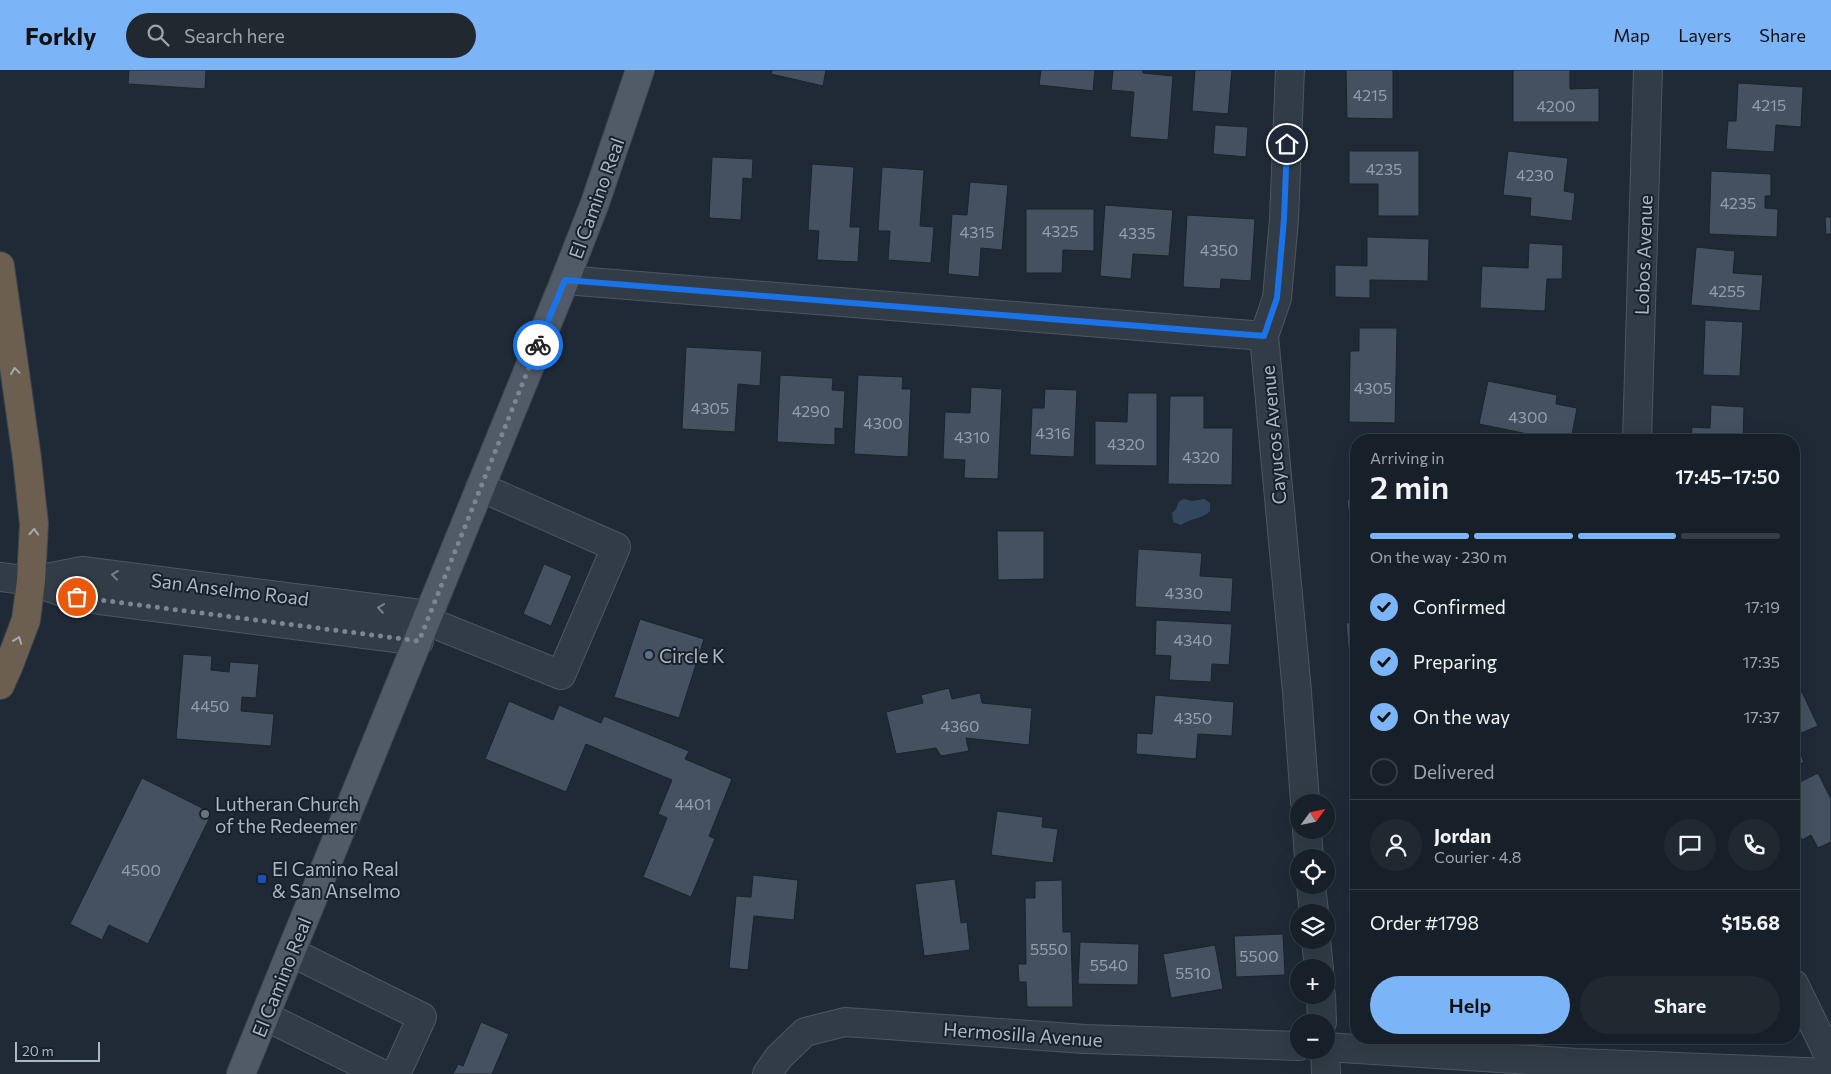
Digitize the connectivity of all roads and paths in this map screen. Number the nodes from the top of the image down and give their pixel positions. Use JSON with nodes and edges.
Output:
{"nodes":[{"id":1,"x":640,"y":70,"type":"edge"},
{"id":2,"x":1290,"y":70,"type":"edge"},
{"id":3,"x":1648,"y":70,"type":"edge"},
{"id":4,"x":0,"y":266,"type":"edge"},
{"id":5,"x":565,"y":280,"type":"junction"},
{"id":6,"x":1264,"y":336,"type":"junction"},
{"id":7,"x":1636,"y":434,"type":"edge"},
{"id":8,"x":480,"y":487,"type":"junction"},
{"id":9,"x":0,"y":577,"type":"edge"},
{"id":10,"x":31,"y":581,"type":"junction"},
{"id":11,"x":425,"y":626,"type":"junction"},
{"id":12,"x":0,"y":685,"type":"edge"},
{"id":13,"x":1304,"y":794,"type":"edge"},
{"id":14,"x":291,"y":952,"type":"junction"},
{"id":15,"x":1800,"y":996,"type":"edge"},
{"id":16,"x":265,"y":1016,"type":"junction"},
{"id":17,"x":1290,"y":1046,"type":"edge"},
{"id":18,"x":1335,"y":1050,"type":"edge"},
{"id":19,"x":1326,"y":1059,"type":"edge"},
{"id":20,"x":1831,"y":1060,"type":"edge"},
{"id":21,"x":1831,"y":1073,"type":"edge"},
{"id":22,"x":241,"y":1074,"type":"edge"},
{"id":23,"x":382,"y":1074,"type":"edge"},
{"id":24,"x":396,"y":1074,"type":"edge"},
{"id":25,"x":766,"y":1074,"type":"edge"},
{"id":26,"x":1326,"y":1074,"type":"edge"}],
"edges":[{"from":1,"to":5,"type":"main road","name":"El Camino Real"},
{"from":2,"to":6,"type":"street","name":"Cayucos Avenue"},
{"from":3,"to":7,"type":"street","name":"Lobos Avenue"},
{"from":10,"to":4,"type":"highway","one_way":true},
{"from":5,"to":6,"type":"street"},
{"from":5,"to":8,"type":"main road","name":"El Camino Real"},
{"from":6,"to":13,"type":"street","name":"Cayucos Avenue"},
{"from":8,"to":11,"type":"main road","name":"El Camino Real"},
{"from":8,"to":11,"type":"street","name":"San Anselmo Road"},
{"from":9,"to":10,"type":"street","name":"San Anselmo Road"},
{"from":10,"to":11,"type":"street","name":"San Anselmo Road"},
{"from":12,"to":10,"type":"highway","one_way":true},
{"from":11,"to":14,"type":"main road","name":"El Camino Real"},
{"from":14,"to":16,"type":"main road","name":"El Camino Real"},
{"from":14,"to":24,"type":"street"},
{"from":15,"to":20,"type":"street"},
{"from":16,"to":22,"type":"main road","name":"El Camino Real"},
{"from":16,"to":23,"type":"street"},
{"from":17,"to":25,"type":"street","name":"Hermosilla Avenue"},
{"from":18,"to":21,"type":"street"},
{"from":19,"to":26,"type":"street"}]}
